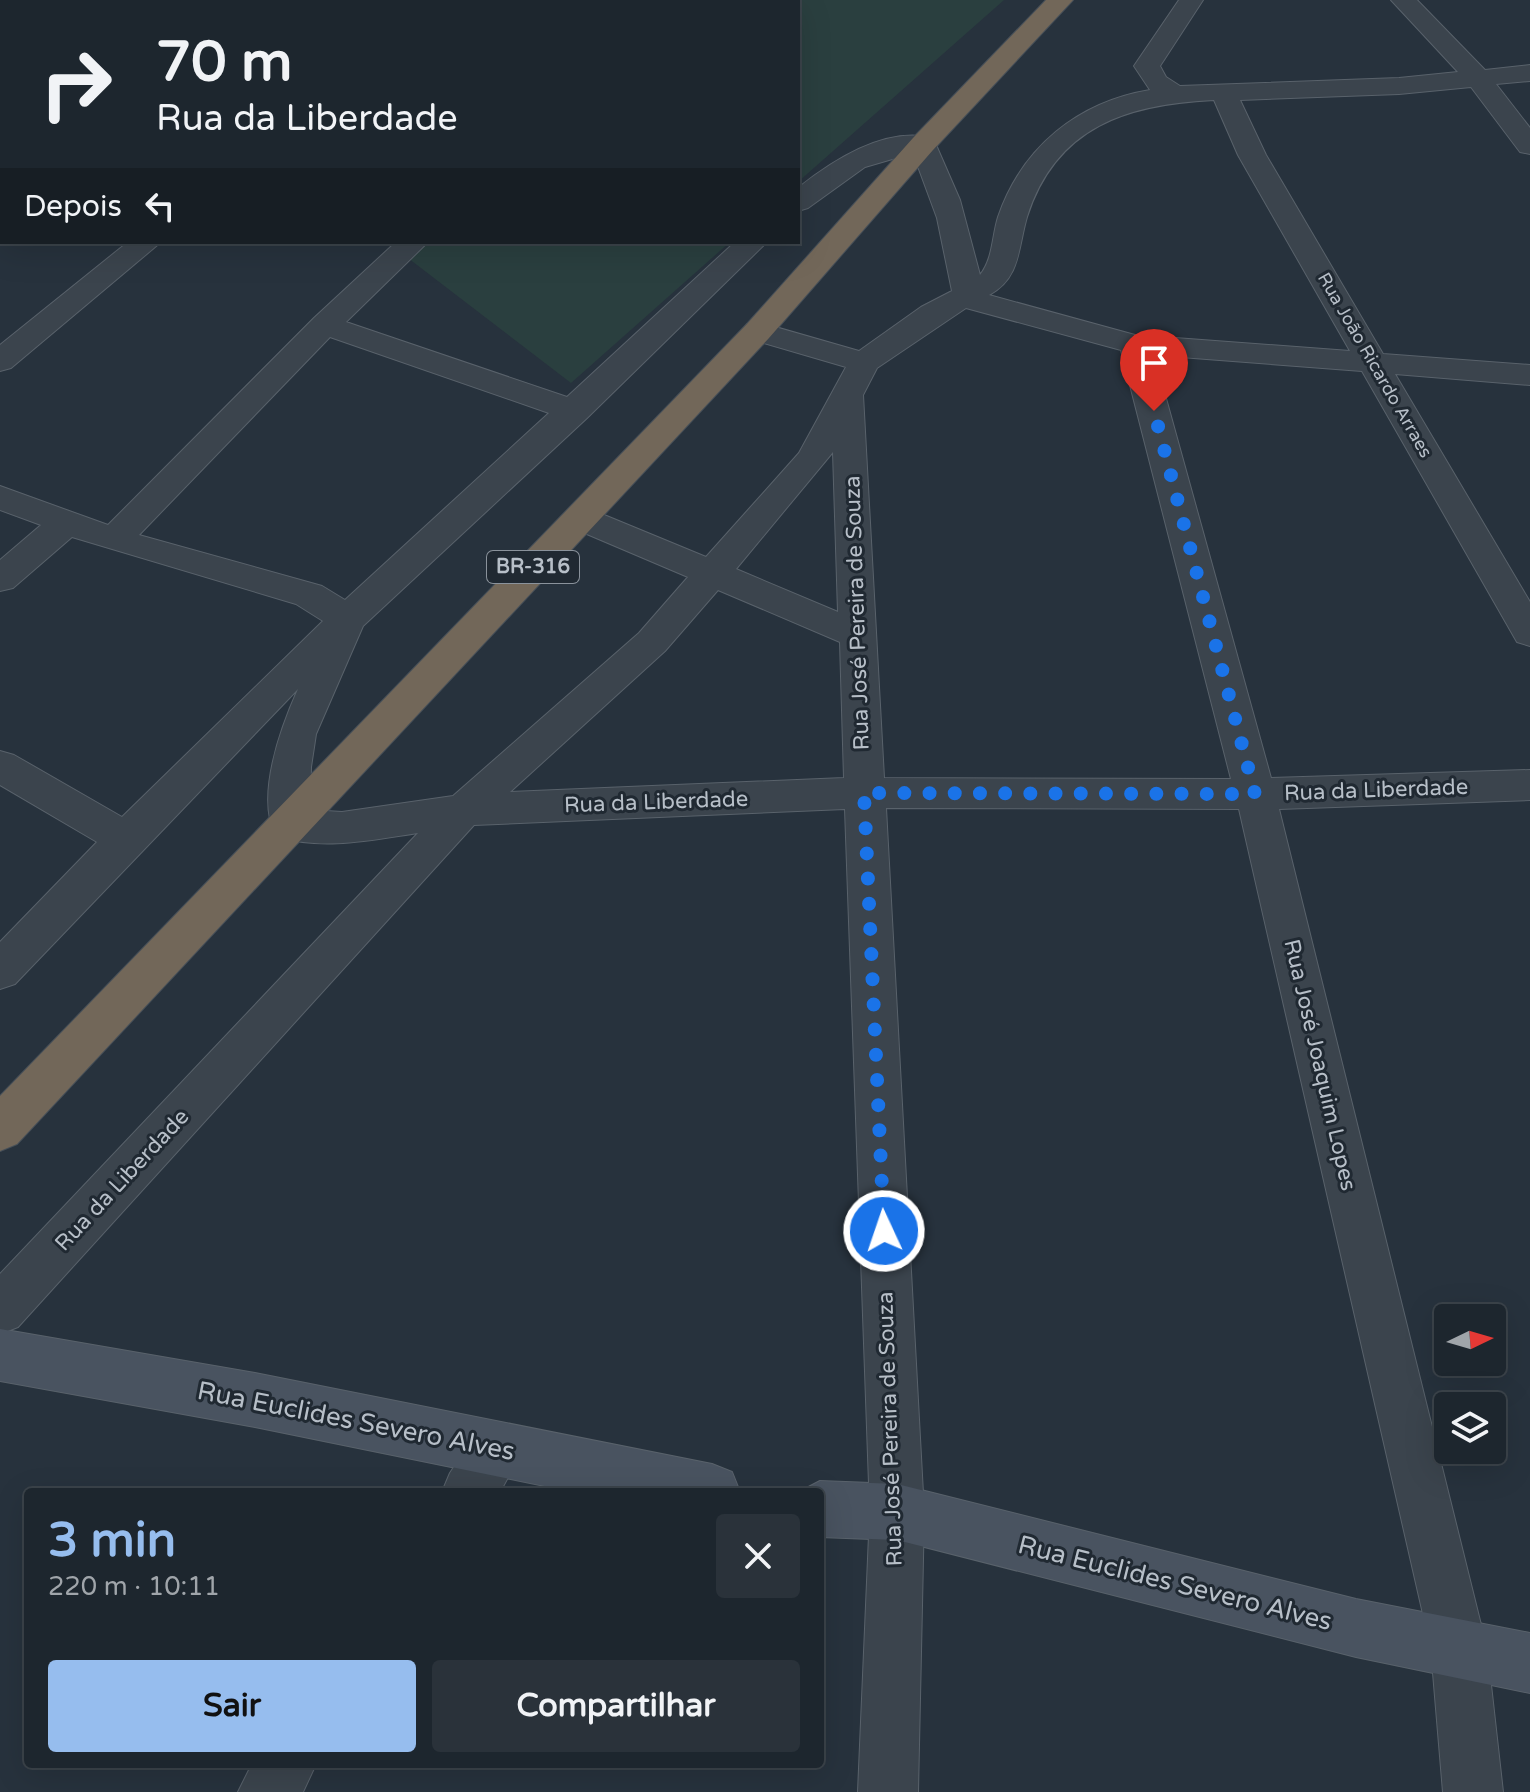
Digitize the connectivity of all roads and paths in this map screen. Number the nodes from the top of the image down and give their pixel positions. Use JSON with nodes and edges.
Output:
{"nodes":[{"id":1,"x":1060,"y":0,"type":"edge"},
{"id":2,"x":1191,"y":0,"type":"edge"},
{"id":3,"x":1403,"y":0,"type":"edge"},
{"id":4,"x":1450,"y":45,"type":"junction"},
{"id":5,"x":1530,"y":63,"type":"edge"},
{"id":6,"x":1530,"y":73,"type":"edge"},
{"id":7,"x":1478,"y":78,"type":"junction"},
{"id":8,"x":1174,"y":94,"type":"junction"},
{"id":9,"x":1225,"y":95,"type":"junction"},
{"id":10,"x":923,"y":144,"type":"junction"},
{"id":11,"x":1530,"y":146,"type":"edge"},
{"id":12,"x":800,"y":200,"type":"edge"},
{"id":13,"x":144,"y":244,"type":"edge"},
{"id":14,"x":411,"y":244,"type":"edge"},
{"id":15,"x":750,"y":244,"type":"edge"},
{"id":16,"x":968,"y":297,"type":"junction"},
{"id":17,"x":325,"y":325,"type":"junction"},
{"id":18,"x":758,"y":331,"type":"junction"},
{"id":19,"x":1135,"y":344,"type":"junction"},
{"id":20,"x":0,"y":361,"type":"edge"},
{"id":21,"x":1375,"y":363,"type":"junction"},
{"id":22,"x":1530,"y":375,"type":"edge"},
{"id":23,"x":856,"y":378,"type":"junction"},
{"id":24,"x":575,"y":411,"type":"junction"},
{"id":25,"x":0,"y":497,"type":"edge"},
{"id":26,"x":580,"y":518,"type":"junction"},
{"id":27,"x":65,"y":524,"type":"junction"},
{"id":28,"x":114,"y":540,"type":"junction"},
{"id":29,"x":712,"y":572,"type":"junction"},
{"id":30,"x":0,"y":579,"type":"edge"},
{"id":31,"x":348,"y":619,"type":"junction"},
{"id":32,"x":1530,"y":633,"type":"edge"},
{"id":33,"x":858,"y":635,"type":"junction"},
{"id":34,"x":0,"y":766,"type":"edge"},
{"id":35,"x":1530,"y":785,"type":"edge"},
{"id":36,"x":864,"y":793,"type":"junction"},
{"id":37,"x":1255,"y":794,"type":"junction"},
{"id":38,"x":464,"y":810,"type":"junction"},
{"id":39,"x":290,"y":825,"type":"junction"},
{"id":40,"x":125,"y":839,"type":"junction"},
{"id":41,"x":0,"y":971,"type":"edge"},
{"id":42,"x":0,"y":1129,"type":"edge"},
{"id":43,"x":0,"y":1310,"type":"edge"},
{"id":44,"x":0,"y":1355,"type":"edge"},
{"id":45,"x":498,"y":1448,"type":"junction"},
{"id":46,"x":472,"y":1488,"type":"edge"},
{"id":47,"x":693,"y":1488,"type":"edge"},
{"id":48,"x":824,"y":1509,"type":"edge"},
{"id":49,"x":897,"y":1512,"type":"junction"},
{"id":50,"x":1459,"y":1649,"type":"junction"},
{"id":51,"x":1530,"y":1663,"type":"edge"},
{"id":52,"x":284,"y":1768,"type":"edge"},
{"id":53,"x":268,"y":1792,"type":"edge"},
{"id":54,"x":888,"y":1792,"type":"edge"},
{"id":55,"x":1473,"y":1792,"type":"edge"}],
"edges":[{"from":1,"to":10,"type":"highway","number":"BR-316"},
{"from":2,"to":8,"type":"street"},
{"from":3,"to":4,"type":"street"},
{"from":4,"to":5,"type":"street"},
{"from":4,"to":7,"type":"street"},
{"from":6,"to":7,"type":"street"},
{"from":7,"to":9,"type":"street"},
{"from":7,"to":11,"type":"street"},
{"from":8,"to":9,"type":"street"},
{"from":8,"to":16,"type":"street"},
{"from":9,"to":21,"type":"street","name":"Rua João Ricardo Arraes"},
{"from":10,"to":12,"type":"street"},
{"from":10,"to":16,"type":"street"},
{"from":10,"to":18,"type":"highway","number":"BR-316"},
{"from":13,"to":20,"type":"street"},
{"from":14,"to":17,"type":"street"},
{"from":15,"to":24,"type":"street"},
{"from":16,"to":19,"type":"street"},
{"from":16,"to":23,"type":"street"},
{"from":17,"to":24,"type":"street"},
{"from":17,"to":28,"type":"street"},
{"from":18,"to":23,"type":"street"},
{"from":18,"to":26,"type":"highway","number":"BR-316"},
{"from":19,"to":21,"type":"street"},
{"from":19,"to":37,"type":"street","name":"Rua José Joaquim Lopes"},
{"from":21,"to":22,"type":"street"},
{"from":21,"to":32,"type":"street","name":"Rua João Ricardo Arraes"},
{"from":23,"to":29,"type":"street"},
{"from":23,"to":33,"type":"street","name":"Rua José Pereira de Souza"},
{"from":24,"to":31,"type":"street"},
{"from":25,"to":27,"type":"street"},
{"from":26,"to":29,"type":"street"},
{"from":26,"to":39,"type":"highway","number":"BR-316"},
{"from":27,"to":28,"type":"street"},
{"from":27,"to":30,"type":"street"},
{"from":28,"to":31,"type":"street"},
{"from":29,"to":33,"type":"street"},
{"from":29,"to":38,"type":"street"},
{"from":31,"to":39,"type":"street"},
{"from":31,"to":40,"type":"street"},
{"from":33,"to":36,"type":"street","name":"Rua José Pereira de Souza"},
{"from":34,"to":40,"type":"street"},
{"from":35,"to":37,"type":"street","name":"Rua da Liberdade"},
{"from":36,"to":37,"type":"street","name":"Rua da Liberdade"},
{"from":36,"to":38,"type":"street","name":"Rua da Liberdade"},
{"from":36,"to":49,"type":"street","name":"Rua José Pereira de Souza"},
{"from":37,"to":50,"type":"street","name":"Rua José Joaquim Lopes"},
{"from":38,"to":39,"type":"street"},
{"from":38,"to":43,"type":"street","name":"Rua da Liberdade"},
{"from":39,"to":42,"type":"highway","number":"BR-316"},
{"from":40,"to":41,"type":"street"},
{"from":44,"to":45,"type":"street","name":"Rua Euclides Severo Alves"},
{"from":45,"to":46,"type":"street"},
{"from":45,"to":47,"type":"street","name":"Rua Euclides Severo Alves"},
{"from":48,"to":49,"type":"street","name":"Rua Euclides Severo Alves"},
{"from":49,"to":50,"type":"street","name":"Rua Euclides Severo Alves"},
{"from":49,"to":54,"type":"street","name":"Rua José Pereira de Souza"},
{"from":50,"to":51,"type":"street","name":"Rua Euclides Severo Alves"},
{"from":50,"to":55,"type":"street","name":"Rua José Joaquim Lopes"},
{"from":52,"to":53,"type":"street"}]}
